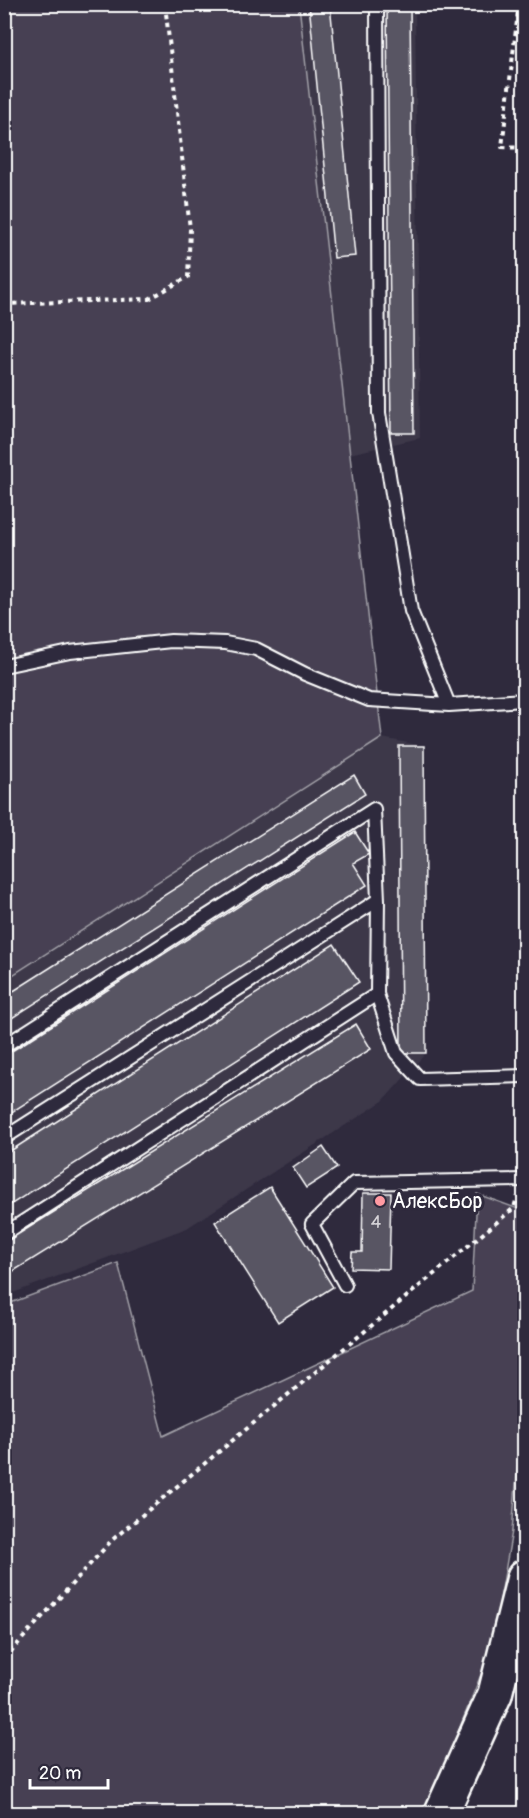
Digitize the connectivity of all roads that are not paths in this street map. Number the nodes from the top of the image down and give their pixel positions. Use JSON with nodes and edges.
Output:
{"nodes":[{"id":1,"x":377,"y":4,"type":"edge"},
{"id":2,"x":4,"y":666,"type":"edge"},
{"id":3,"x":525,"y":700,"type":"edge"},
{"id":4,"x":449,"y":705,"type":"junction"},
{"id":5,"x":378,"y":900,"type":"junction"},
{"id":6,"x":377,"y":994,"type":"junction"},
{"id":7,"x":4,"y":1046,"type":"edge"},
{"id":8,"x":525,"y":1076,"type":"edge"},
{"id":9,"x":4,"y":1138,"type":"edge"},
{"id":10,"x":524,"y":1180,"type":"edge"},
{"id":11,"x":4,"y":1234,"type":"edge"},
{"id":12,"x":345,"y":1285,"type":"dead end"},
{"id":13,"x":525,"y":1577,"type":"edge"},
{"id":14,"x":441,"y":1814,"type":"edge"}],
"edges":[{"from":1,"to":4,"type":"lane"},
{"from":2,"to":4,"type":"lane"},
{"from":3,"to":4,"type":"lane"},
{"from":5,"to":6,"type":"lane"},
{"from":5,"to":7,"type":"lane"},
{"from":5,"to":9,"type":"lane"},
{"from":6,"to":8,"type":"lane"},
{"from":6,"to":11,"type":"lane"},
{"from":10,"to":12,"type":"lane"},
{"from":13,"to":14,"type":"street"}]}
